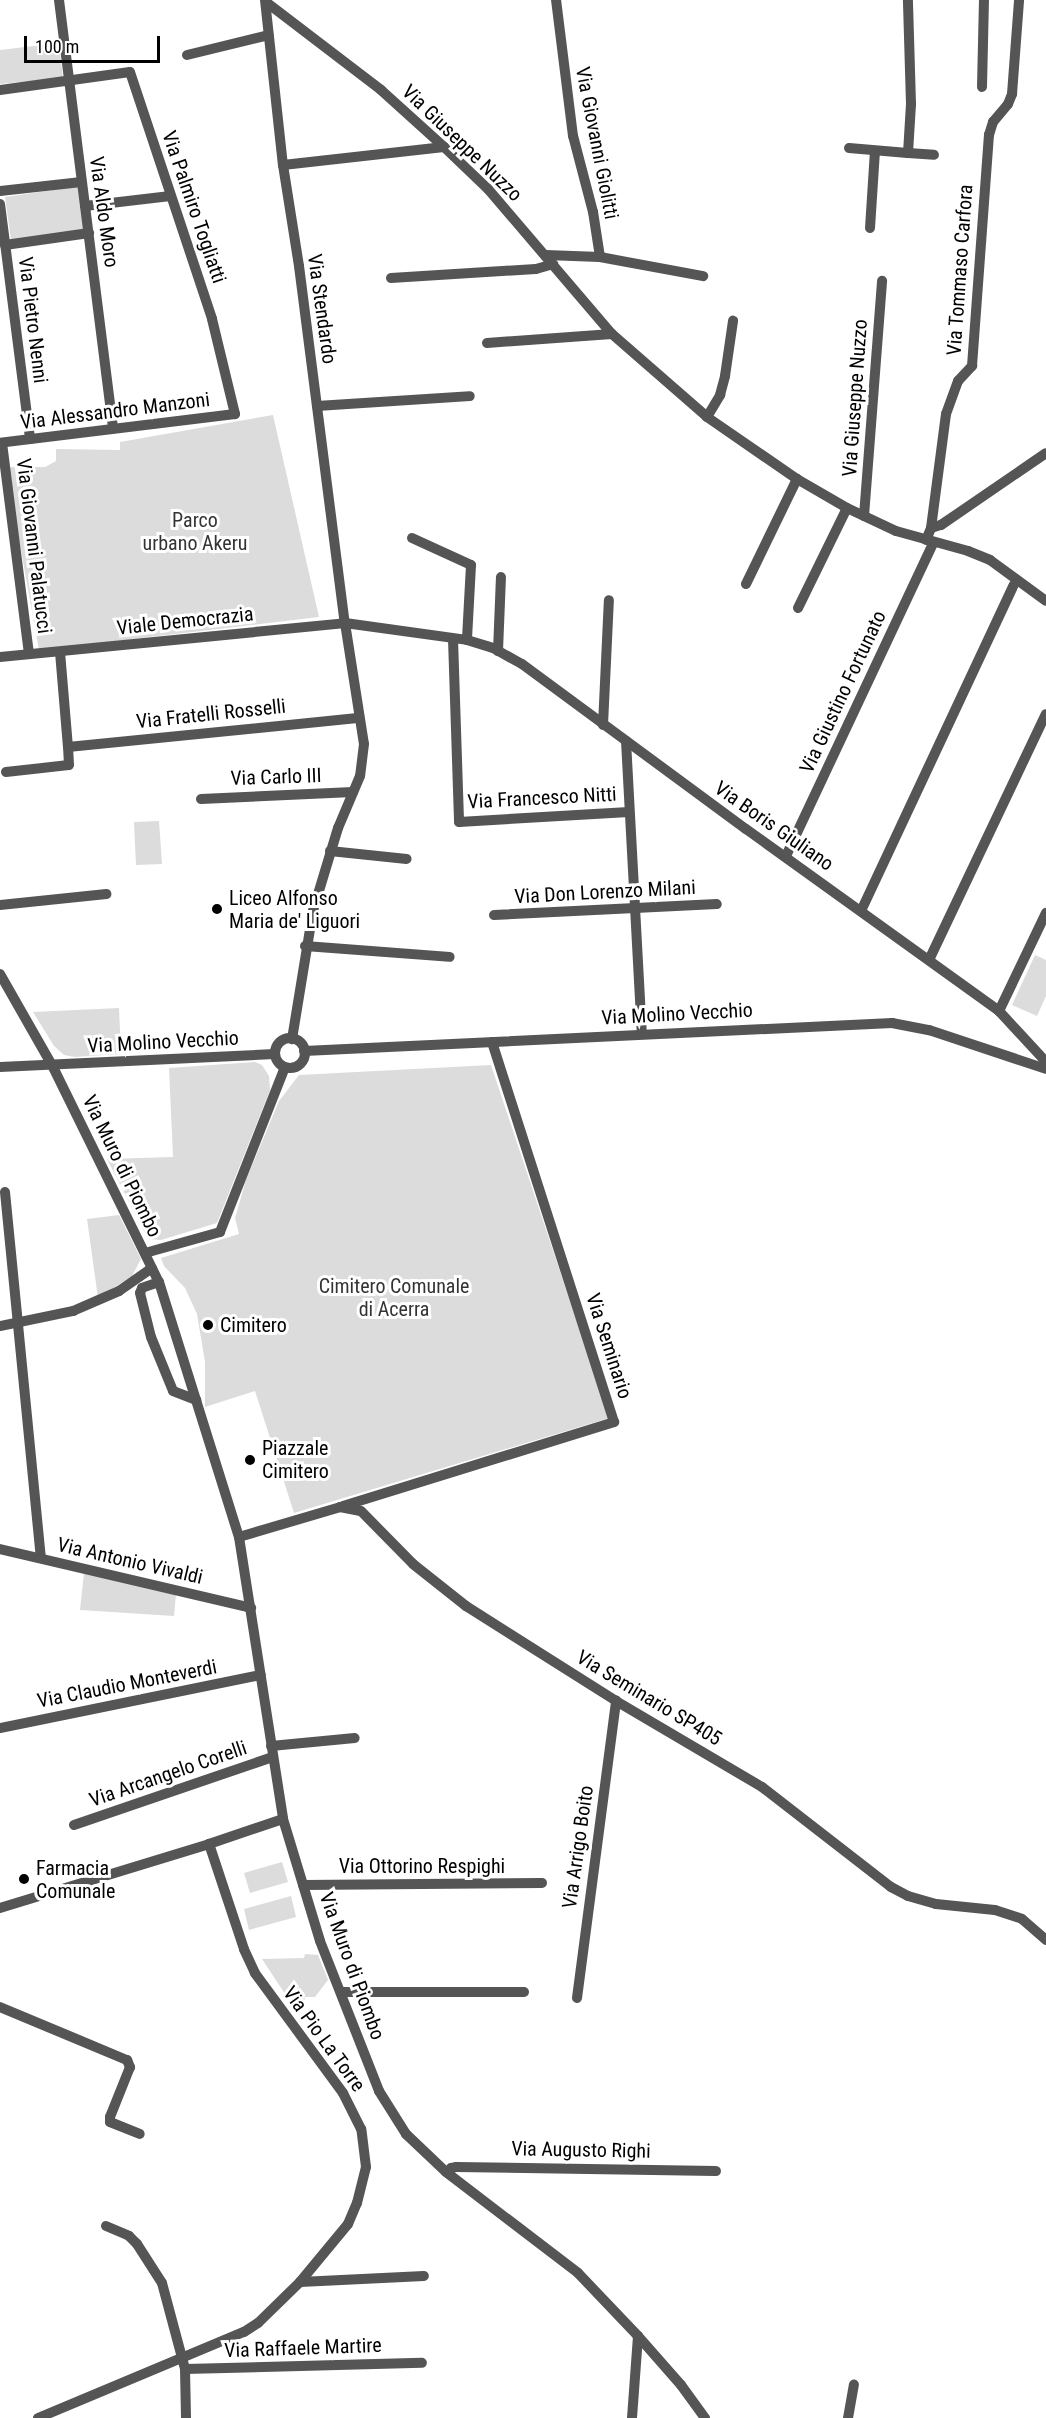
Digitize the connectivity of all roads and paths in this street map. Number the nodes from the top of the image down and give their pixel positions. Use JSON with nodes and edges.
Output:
{"nodes":[{"id":1,"x":59,"y":0,"type":"edge"},
{"id":2,"x":556,"y":0,"type":"edge"},
{"id":3,"x":908,"y":0,"type":"edge"},
{"id":4,"x":984,"y":0,"type":"edge"},
{"id":5,"x":1019,"y":0,"type":"edge"},
{"id":6,"x":266,"y":1,"type":"edge"},
{"id":7,"x":269,"y":34,"type":"junction"},
{"id":8,"x":187,"y":55,"type":"dead end"},
{"id":9,"x":68,"y":81,"type":"junction"},
{"id":10,"x":982,"y":87,"type":"dead end"},
{"id":11,"x":0,"y":90,"type":"edge"},
{"id":12,"x":444,"y":147,"type":"junction"},
{"id":13,"x":849,"y":148,"type":"dead end"},
{"id":14,"x":875,"y":151,"type":"junction"},
{"id":15,"x":908,"y":153,"type":"junction"},
{"id":16,"x":934,"y":155,"type":"dead end"},
{"id":17,"x":283,"y":165,"type":"junction"},
{"id":18,"x":82,"y":182,"type":"junction"},
{"id":19,"x":0,"y":191,"type":"edge"},
{"id":20,"x":171,"y":196,"type":"junction"},
{"id":21,"x":0,"y":204,"type":"edge"},
{"id":22,"x":86,"y":206,"type":"junction"},
{"id":23,"x":1,"y":219,"type":"edge"},
{"id":24,"x":870,"y":228,"type":"dead end"},
{"id":25,"x":89,"y":233,"type":"junction"},
{"id":26,"x":5,"y":245,"type":"junction"},
{"id":27,"x":600,"y":257,"type":"junction"},
{"id":28,"x":550,"y":260,"type":"junction"},
{"id":29,"x":704,"y":276,"type":"dead end"},
{"id":30,"x":391,"y":278,"type":"dead end"},
{"id":31,"x":882,"y":281,"type":"dead end"},
{"id":32,"x":733,"y":321,"type":"dead end"},
{"id":33,"x":612,"y":333,"type":"junction"},
{"id":34,"x":487,"y":342,"type":"dead end"},
{"id":35,"x":470,"y":396,"type":"dead end"},
{"id":36,"x":317,"y":406,"type":"junction"},
{"id":37,"x":235,"y":414,"type":"joint"},
{"id":38,"x":707,"y":417,"type":"junction"},
{"id":39,"x":113,"y":429,"type":"junction"},
{"id":40,"x":30,"y":439,"type":"junction"},
{"id":41,"x":1,"y":443,"type":"edge"},
{"id":42,"x":1046,"y":453,"type":"edge"},
{"id":43,"x":797,"y":479,"type":"junction"},
{"id":44,"x":847,"y":508,"type":"junction"},
{"id":45,"x":864,"y":516,"type":"junction"},
{"id":46,"x":932,"y":528,"type":"junction"},
{"id":47,"x":412,"y":538,"type":"dead end"},
{"id":48,"x":929,"y":542,"type":"junction"},
{"id":49,"x":501,"y":577,"type":"dead end"},
{"id":50,"x":746,"y":584,"type":"dead end"},
{"id":51,"x":1014,"y":585,"type":"dead end"},
{"id":52,"x":609,"y":600,"type":"dead end"},
{"id":53,"x":1046,"y":601,"type":"edge"},
{"id":54,"x":798,"y":608,"type":"dead end"},
{"id":55,"x":345,"y":623,"type":"junction"},
{"id":56,"x":453,"y":639,"type":"junction"},
{"id":57,"x":467,"y":640,"type":"junction"},
{"id":58,"x":498,"y":651,"type":"junction"},
{"id":59,"x":60,"y":652,"type":"junction"},
{"id":60,"x":29,"y":653,"type":"junction"},
{"id":61,"x":0,"y":657,"type":"edge"},
{"id":62,"x":1046,"y":714,"type":"edge"},
{"id":63,"x":358,"y":718,"type":"junction"},
{"id":64,"x":603,"y":724,"type":"junction"},
{"id":65,"x":626,"y":741,"type":"junction"},
{"id":66,"x":68,"y":747,"type":"junction"},
{"id":67,"x":6,"y":772,"type":"dead end"},
{"id":68,"x":353,"y":792,"type":"junction"},
{"id":69,"x":201,"y":799,"type":"dead end"},
{"id":70,"x":629,"y":812,"type":"junction"},
{"id":71,"x":330,"y":851,"type":"junction"},
{"id":72,"x":786,"y":856,"type":"junction"},
{"id":73,"x":407,"y":859,"type":"dead end"},
{"id":74,"x":106,"y":894,"type":"dead end"},
{"id":75,"x":717,"y":904,"type":"dead end"},
{"id":76,"x":0,"y":905,"type":"edge"},
{"id":77,"x":635,"y":909,"type":"junction"},
{"id":78,"x":861,"y":911,"type":"junction"},
{"id":79,"x":1046,"y":914,"type":"edge"},
{"id":80,"x":494,"y":915,"type":"dead end"},
{"id":81,"x":305,"y":946,"type":"junction"},
{"id":82,"x":450,"y":957,"type":"dead end"},
{"id":83,"x":929,"y":960,"type":"junction"},
{"id":84,"x":0,"y":974,"type":"edge"},
{"id":85,"x":999,"y":1011,"type":"junction"},
{"id":86,"x":642,"y":1034,"type":"junction"},
{"id":87,"x":292,"y":1038,"type":"junction"},
{"id":88,"x":492,"y":1042,"type":"junction"},
{"id":89,"x":304,"y":1051,"type":"junction"},
{"id":90,"x":275,"y":1054,"type":"junction"},
{"id":91,"x":1046,"y":1062,"type":"edge"},
{"id":92,"x":52,"y":1065,"type":"junction"},
{"id":93,"x":0,"y":1067,"type":"edge"},
{"id":94,"x":285,"y":1067,"type":"junction"},
{"id":95,"x":1046,"y":1069,"type":"edge"},
{"id":96,"x":5,"y":1192,"type":"dead end"},
{"id":97,"x":145,"y":1253,"type":"junction"},
{"id":98,"x":152,"y":1268,"type":"junction"},
{"id":99,"x":159,"y":1282,"type":"junction"},
{"id":100,"x":19,"y":1322,"type":"junction"},
{"id":101,"x":0,"y":1326,"type":"edge"},
{"id":102,"x":196,"y":1400,"type":"junction"},
{"id":103,"x":340,"y":1507,"type":"junction"},
{"id":104,"x":239,"y":1538,"type":"junction"},
{"id":105,"x":0,"y":1549,"type":"edge"},
{"id":106,"x":41,"y":1558,"type":"junction"},
{"id":107,"x":251,"y":1608,"type":"junction"},
{"id":108,"x":261,"y":1675,"type":"junction"},
{"id":109,"x":616,"y":1701,"type":"junction"},
{"id":110,"x":0,"y":1728,"type":"edge"},
{"id":111,"x":355,"y":1738,"type":"dead end"},
{"id":112,"x":272,"y":1751,"type":"junction"},
{"id":113,"x":283,"y":1819,"type":"junction"},
{"id":114,"x":74,"y":1825,"type":"dead end"},
{"id":115,"x":209,"y":1844,"type":"junction"},
{"id":116,"x":542,"y":1883,"type":"dead end"},
{"id":117,"x":303,"y":1885,"type":"junction"},
{"id":118,"x":0,"y":1908,"type":"edge"},
{"id":119,"x":1046,"y":1940,"type":"edge"},
{"id":120,"x":341,"y":1992,"type":"junction"},
{"id":121,"x":524,"y":1992,"type":"dead end"},
{"id":122,"x":576,"y":1998,"type":"dead end"},
{"id":123,"x":0,"y":2007,"type":"edge"},
{"id":124,"x":140,"y":2134,"type":"dead end"},
{"id":125,"x":716,"y":2171,"type":"dead end"},
{"id":126,"x":449,"y":2174,"type":"junction"},
{"id":127,"x":106,"y":2226,"type":"dead end"},
{"id":128,"x":424,"y":2276,"type":"dead end"},
{"id":129,"x":300,"y":2282,"type":"junction"},
{"id":130,"x":638,"y":2336,"type":"junction"},
{"id":131,"x":182,"y":2358,"type":"junction"},
{"id":132,"x":422,"y":2363,"type":"dead end"},
{"id":133,"x":185,"y":2369,"type":"junction"},
{"id":134,"x":855,"y":2385,"type":"dead end"},
{"id":135,"x":38,"y":2418,"type":"edge"},
{"id":136,"x":186,"y":2418,"type":"edge"},
{"id":137,"x":632,"y":2418,"type":"edge"},
{"id":138,"x":705,"y":2418,"type":"edge"},
{"id":139,"x":848,"y":2418,"type":"edge"}],
"edges":[{"from":1,"to":9,"type":"street","name":"Via Aldo Moro"},
{"from":2,"to":27,"type":"street","name":"Via Giovanni Giolitti"},
{"from":3,"to":15,"type":"street"},
{"from":4,"to":10,"type":"street"},
{"from":5,"to":46,"type":"street","name":"Via Tommaso Carfora"},
{"from":6,"to":7,"type":"street","name":"Via Stendardo"},
{"from":6,"to":12,"type":"street","name":"Via Giuseppe Nuzzo"},
{"from":7,"to":8,"type":"street"},
{"from":7,"to":17,"type":"street","name":"Via Stendardo"},
{"from":9,"to":11,"type":"street"},
{"from":9,"to":18,"type":"street","name":"Via Aldo Moro"},
{"from":9,"to":20,"type":"street","name":"Via Palmiro Togliatti"},
{"from":12,"to":17,"type":"street"},
{"from":12,"to":28,"type":"street","name":"Via Giuseppe Nuzzo"},
{"from":13,"to":14,"type":"street"},
{"from":14,"to":15,"type":"street"},
{"from":14,"to":24,"type":"street"},
{"from":15,"to":16,"type":"street"},
{"from":17,"to":36,"type":"street","name":"Via Stendardo"},
{"from":18,"to":19,"type":"street"},
{"from":18,"to":22,"type":"street","name":"Via Aldo Moro"},
{"from":20,"to":22,"type":"street"},
{"from":20,"to":37,"type":"street","name":"Via Palmiro Togliatti"},
{"from":21,"to":23,"type":"street","name":"Via Pietro Nenni"},
{"from":22,"to":25,"type":"street","name":"Via Aldo Moro"},
{"from":23,"to":26,"type":"street","name":"Via Pietro Nenni"},
{"from":25,"to":26,"type":"street"},
{"from":25,"to":39,"type":"street","name":"Via Aldo Moro"},
{"from":26,"to":40,"type":"street","name":"Via Pietro Nenni"},
{"from":27,"to":28,"type":"street"},
{"from":27,"to":29,"type":"street"},
{"from":28,"to":30,"type":"street"},
{"from":28,"to":33,"type":"street","name":"Via Giuseppe Nuzzo"},
{"from":31,"to":45,"type":"street","name":"Via Giuseppe Nuzzo"},
{"from":32,"to":38,"type":"street"},
{"from":33,"to":34,"type":"street"},
{"from":33,"to":38,"type":"street","name":"Via Giuseppe Nuzzo"},
{"from":35,"to":36,"type":"street"},
{"from":36,"to":55,"type":"street","name":"Via Stendardo"},
{"from":37,"to":39,"type":"street","name":"Via Alessandro Manzoni"},
{"from":38,"to":43,"type":"street","name":"Via Giuseppe Nuzzo"},
{"from":39,"to":40,"type":"street","name":"Via Alessandro Manzoni"},
{"from":40,"to":41,"type":"street","name":"Via Alessandro Manzoni"},
{"from":41,"to":60,"type":"street","name":"Via Giovanni Palatucci"},
{"from":42,"to":46,"type":"street"},
{"from":43,"to":44,"type":"street","name":"Via Giuseppe Nuzzo"},
{"from":43,"to":50,"type":"street"},
{"from":44,"to":45,"type":"street","name":"Via Giuseppe Nuzzo"},
{"from":44,"to":54,"type":"street"},
{"from":45,"to":48,"type":"street","name":"Via Giuseppe Nuzzo"},
{"from":46,"to":48,"type":"street","name":"Via Tommaso Carfora"},
{"from":47,"to":57,"type":"street"},
{"from":48,"to":53,"type":"street","name":"Via Giuseppe Nuzzo"},
{"from":48,"to":72,"type":"street","name":"Via Giustino Fortunato"},
{"from":49,"to":58,"type":"street"},
{"from":51,"to":78,"type":"street"},
{"from":52,"to":64,"type":"street"},
{"from":55,"to":56,"type":"street","name":"Via Boris Giuliano"},
{"from":55,"to":59,"type":"street","name":"Viale Democrazia"},
{"from":55,"to":63,"type":"street","name":"Via Stendardo"},
{"from":56,"to":57,"type":"street","name":"Via Boris Giuliano"},
{"from":56,"to":70,"type":"street","name":"Via Francesco Nitti"},
{"from":57,"to":58,"type":"street","name":"Via Boris Giuliano"},
{"from":58,"to":64,"type":"street","name":"Via Boris Giuliano"},
{"from":59,"to":60,"type":"street","name":"Viale Democrazia"},
{"from":59,"to":66,"type":"street"},
{"from":60,"to":61,"type":"street","name":"Viale Democrazia"},
{"from":62,"to":83,"type":"street"},
{"from":63,"to":66,"type":"street","name":"Via Fratelli Rosselli"},
{"from":63,"to":68,"type":"street","name":"Via Stendardo"},
{"from":64,"to":65,"type":"street","name":"Via Boris Giuliano"},
{"from":65,"to":70,"type":"street"},
{"from":65,"to":72,"type":"street","name":"Via Boris Giuliano"},
{"from":66,"to":67,"type":"street"},
{"from":68,"to":69,"type":"street","name":"Via Carlo III"},
{"from":68,"to":71,"type":"street","name":"Via Stendardo"},
{"from":70,"to":77,"type":"street"},
{"from":71,"to":73,"type":"street"},
{"from":71,"to":81,"type":"street","name":"Via Stendardo"},
{"from":72,"to":78,"type":"street","name":"Via Boris Giuliano"},
{"from":74,"to":76,"type":"street"},
{"from":75,"to":77,"type":"street","name":"Via Don Lorenzo Milani"},
{"from":77,"to":80,"type":"street","name":"Via Don Lorenzo Milani"},
{"from":77,"to":86,"type":"street"},
{"from":78,"to":83,"type":"street","name":"Via Boris Giuliano"},
{"from":79,"to":85,"type":"street"},
{"from":81,"to":82,"type":"street"},
{"from":81,"to":87,"type":"street","name":"Via Stendardo"},
{"from":83,"to":85,"type":"street","name":"Via Boris Giuliano"},
{"from":84,"to":92,"type":"street","name":"Via Muro di Piombo"},
{"from":85,"to":91,"type":"street","name":"Via Boris Giuliano"},
{"from":86,"to":88,"type":"street","name":"Via Molino Vecchio"},
{"from":86,"to":95,"type":"street","name":"Via Molino Vecchio"},
{"from":87,"to":89,"type":"street"},
{"from":87,"to":90,"type":"street"},
{"from":88,"to":89,"type":"street","name":"Via Molino Vecchio"},
{"from":88,"to":103,"type":"street","name":"Via Seminario"},
{"from":89,"to":94,"type":"street"},
{"from":90,"to":92,"type":"street","name":"Via Molino Vecchio"},
{"from":90,"to":94,"type":"street"},
{"from":92,"to":93,"type":"street","name":"Via Molino Vecchio"},
{"from":92,"to":97,"type":"street","name":"Via Muro di Piombo"},
{"from":94,"to":97,"type":"street"},
{"from":96,"to":100,"type":"street"},
{"from":97,"to":98,"type":"street","name":"Via Muro di Piombo"},
{"from":98,"to":99,"type":"street","name":"Via Muro di Piombo"},
{"from":98,"to":100,"type":"street"},
{"from":99,"to":102,"type":"street","name":"Via Muro di Piombo"},
{"from":99,"to":102,"type":"street"},
{"from":100,"to":101,"type":"street"},
{"from":100,"to":106,"type":"street"},
{"from":102,"to":104,"type":"street","name":"Via Muro di Piombo"},
{"from":103,"to":104,"type":"street"},
{"from":103,"to":109,"type":"street","name":"Via Seminario SP405"},
{"from":104,"to":107,"type":"street","name":"Via Muro di Piombo"},
{"from":105,"to":106,"type":"street","name":"Via Antonio Vivaldi"},
{"from":106,"to":107,"type":"street","name":"Via Antonio Vivaldi"},
{"from":107,"to":108,"type":"street","name":"Via Muro di Piombo"},
{"from":108,"to":110,"type":"street","name":"Via Claudio Monteverdi"},
{"from":108,"to":112,"type":"street","name":"Via Muro di Piombo"},
{"from":109,"to":119,"type":"street","name":"Via Seminario SP405"},
{"from":109,"to":122,"type":"street","name":"Via Arrigo Boito"},
{"from":111,"to":112,"type":"street","name":"Via Arcangelo Corelli"},
{"from":112,"to":113,"type":"street","name":"Via Muro di Piombo"},
{"from":112,"to":114,"type":"street","name":"Via Arcangelo Corelli"},
{"from":113,"to":115,"type":"street"},
{"from":113,"to":117,"type":"street","name":"Via Muro di Piombo"},
{"from":115,"to":118,"type":"street"},
{"from":115,"to":129,"type":"street","name":"Via Pio La Torre"},
{"from":116,"to":117,"type":"street","name":"Via Ottorino Respighi"},
{"from":117,"to":120,"type":"street","name":"Via Muro di Piombo"},
{"from":120,"to":121,"type":"street"},
{"from":120,"to":126,"type":"street","name":"Via Muro di Piombo"},
{"from":123,"to":124,"type":"street"},
{"from":125,"to":126,"type":"street","name":"Via Augusto Righi"},
{"from":126,"to":130,"type":"street","name":"Via Muro di Piombo"},
{"from":127,"to":131,"type":"street"},
{"from":128,"to":129,"type":"street"},
{"from":129,"to":131,"type":"street","name":"Via Pio La Torre"},
{"from":130,"to":137,"type":"street"},
{"from":130,"to":138,"type":"street","name":"Via Muro di Piombo"},
{"from":131,"to":133,"type":"street"},
{"from":131,"to":135,"type":"street","name":"Via Pio La Torre"},
{"from":132,"to":133,"type":"street","name":"Via Raffaele Martire"},
{"from":133,"to":136,"type":"street"},
{"from":134,"to":139,"type":"street"}]}
